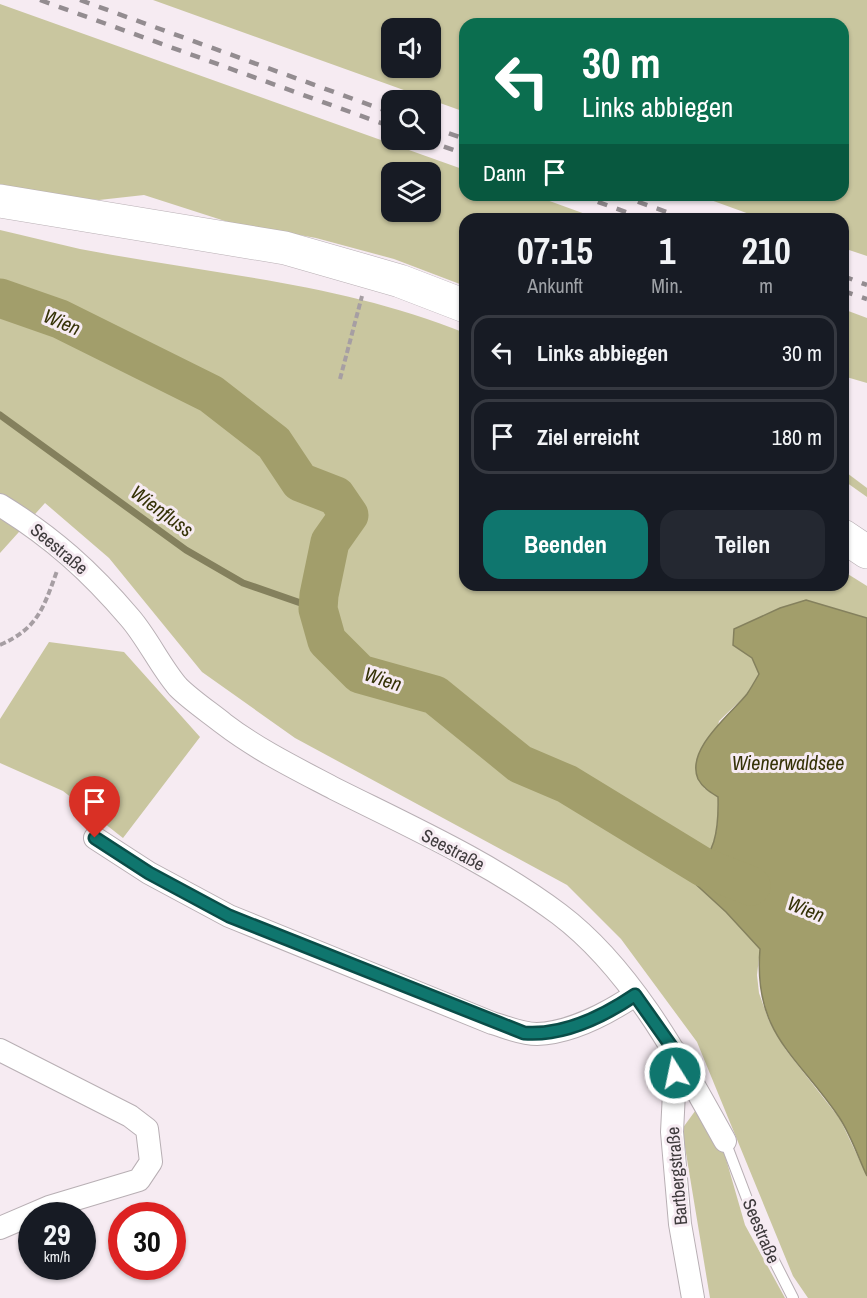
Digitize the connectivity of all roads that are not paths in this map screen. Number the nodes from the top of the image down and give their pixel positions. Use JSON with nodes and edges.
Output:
{"nodes":[{"id":1,"x":0,"y":201,"type":"edge"},
{"id":2,"x":459,"y":304,"type":"edge"},
{"id":3,"x":0,"y":505,"type":"edge"},
{"id":4,"x":849,"y":540,"type":"edge"},
{"id":5,"x":867,"y":552,"type":"edge"},
{"id":6,"x":95,"y":838,"type":"dead end"},
{"id":7,"x":635,"y":995,"type":"junction"},
{"id":8,"x":0,"y":1050,"type":"edge"},
{"id":9,"x":676,"y":1053,"type":"junction"},
{"id":10,"x":725,"y":1141,"type":"joint"},
{"id":11,"x":0,"y":1228,"type":"edge"},
{"id":12,"x":693,"y":1298,"type":"edge"},
{"id":13,"x":793,"y":1298,"type":"edge"}],
"edges":[{"from":1,"to":2,"type":"main road"},
{"from":3,"to":7,"type":"street","name":"Seestraße"},
{"from":4,"to":5,"type":"main road"},
{"from":6,"to":7,"type":"street"},
{"from":7,"to":9,"type":"street","name":"Seestraße"},
{"from":8,"to":11,"type":"street"},
{"from":9,"to":10,"type":"street","name":"Seestraße"},
{"from":9,"to":12,"type":"street","name":"Bartbergstraße"},
{"from":10,"to":13,"type":"lane","name":"Seestraße"}]}
